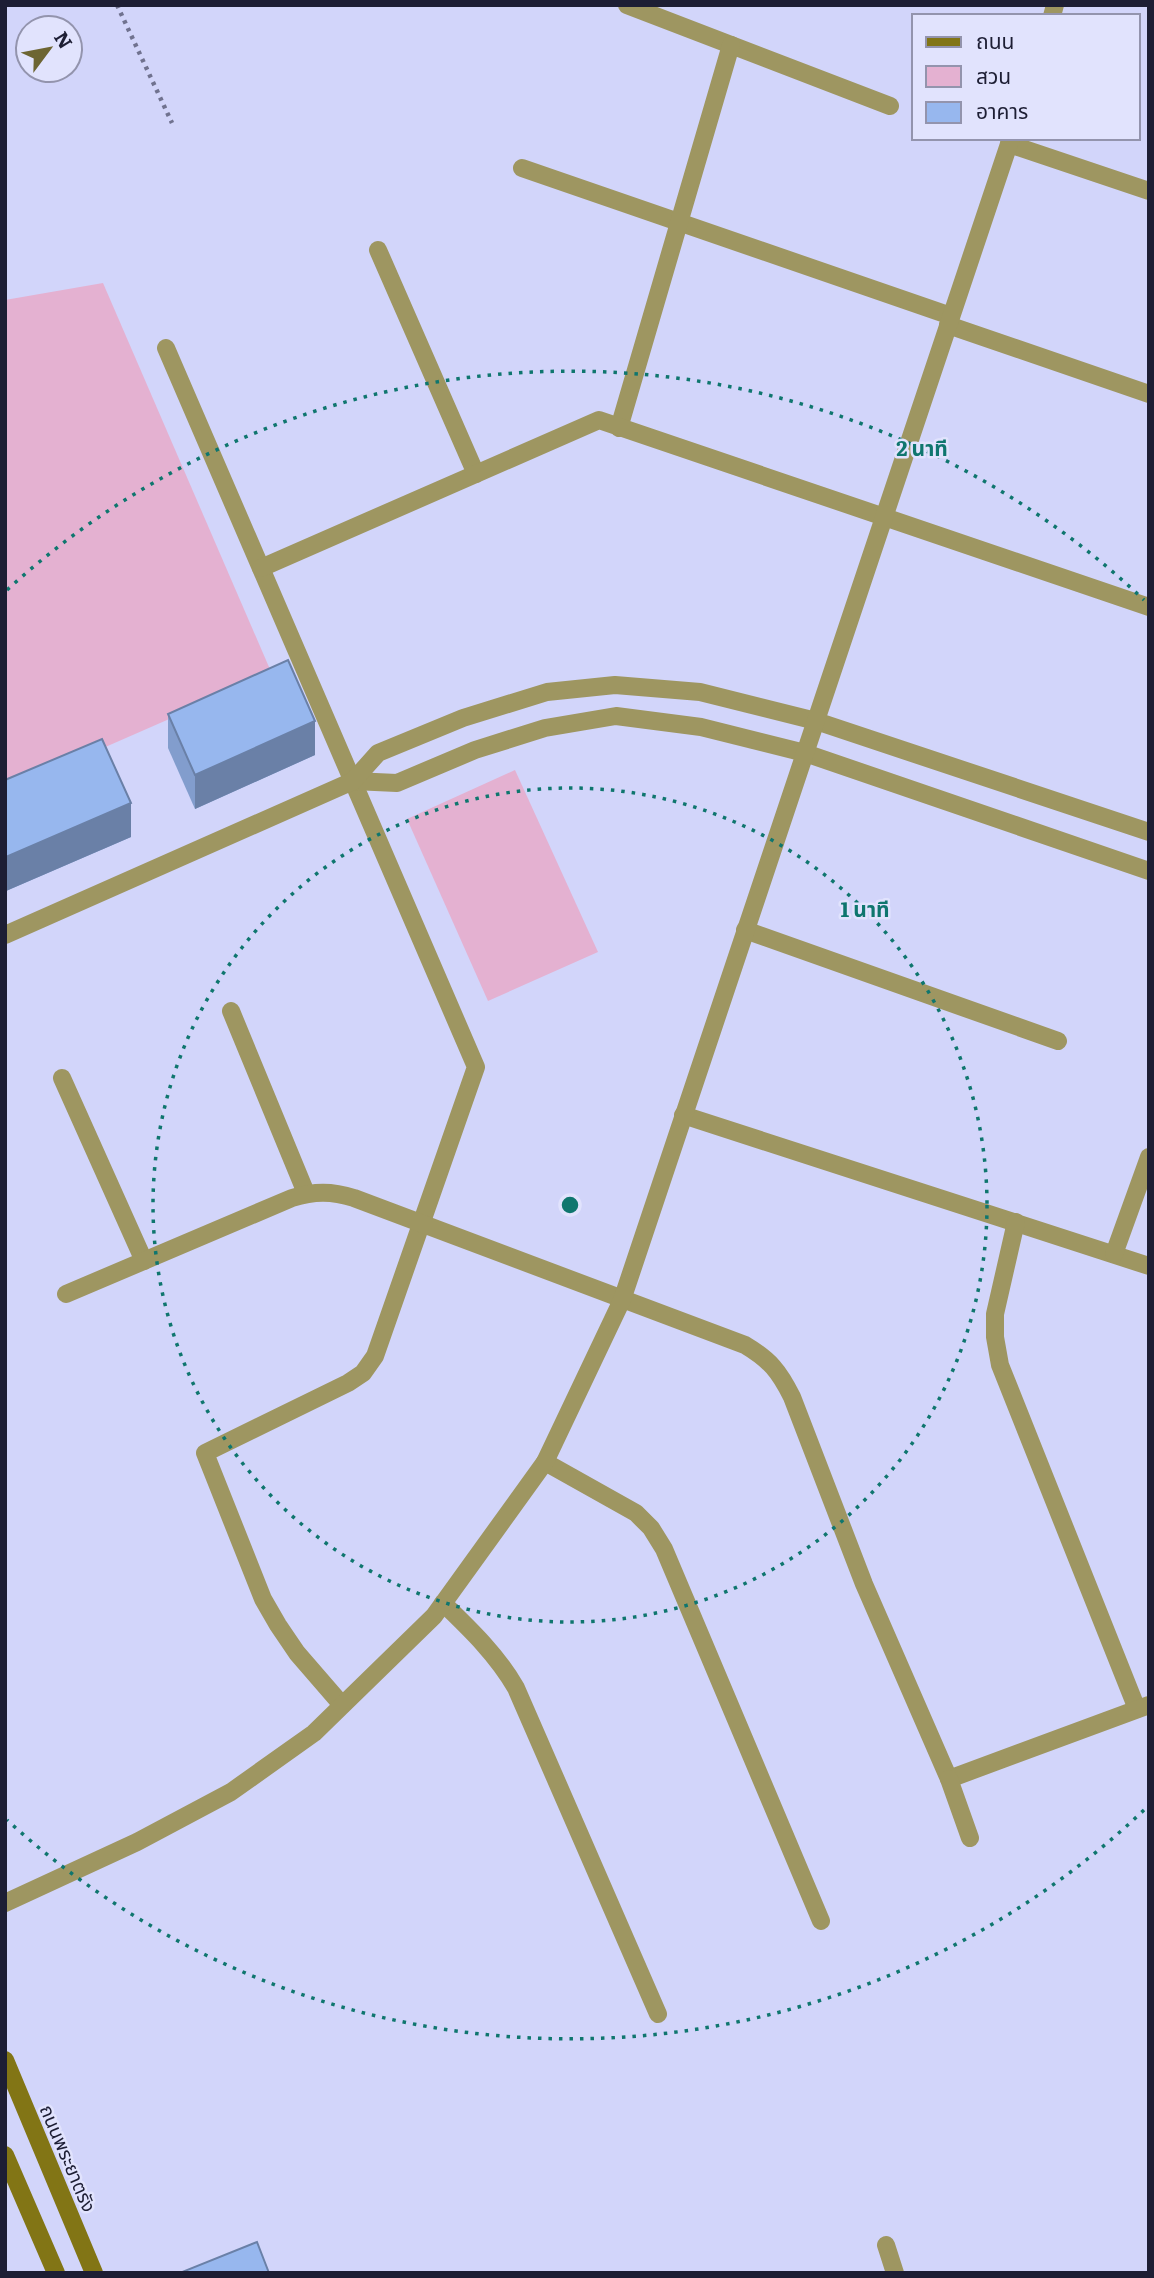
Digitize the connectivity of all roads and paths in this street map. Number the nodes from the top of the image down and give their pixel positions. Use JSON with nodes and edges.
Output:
{"nodes":[{"id":1,"x":117,"y":5,"type":"edge"},
{"id":2,"x":627,"y":5,"type":"edge"},
{"id":3,"x":731,"y":45,"type":"junction"},
{"id":4,"x":890,"y":106,"type":"dead end"},
{"id":5,"x":172,"y":123,"type":"dead end"},
{"id":6,"x":1010,"y":141,"type":"edge"},
{"id":7,"x":522,"y":169,"type":"dead end"},
{"id":8,"x":1149,"y":191,"type":"edge"},
{"id":9,"x":679,"y":222,"type":"junction"},
{"id":10,"x":378,"y":250,"type":"dead end"},
{"id":11,"x":950,"y":321,"type":"junction"},
{"id":12,"x":166,"y":348,"type":"dead end"},
{"id":13,"x":1149,"y":394,"type":"edge"},
{"id":14,"x":619,"y":428,"type":"junction"},
{"id":15,"x":476,"y":474,"type":"junction"},
{"id":16,"x":884,"y":518,"type":"junction"},
{"id":17,"x":261,"y":568,"type":"junction"},
{"id":18,"x":1149,"y":607,"type":"edge"},
{"id":19,"x":816,"y":721,"type":"junction"},
{"id":20,"x":805,"y":753,"type":"junction"},
{"id":21,"x":353,"y":781,"type":"junction"},
{"id":22,"x":1149,"y":832,"type":"edge"},
{"id":23,"x":1149,"y":871,"type":"edge"},
{"id":24,"x":745,"y":930,"type":"junction"},
{"id":25,"x":5,"y":935,"type":"edge"},
{"id":26,"x":231,"y":1011,"type":"dead end"},
{"id":27,"x":1058,"y":1041,"type":"dead end"},
{"id":28,"x":62,"y":1078,"type":"dead end"},
{"id":29,"x":682,"y":1115,"type":"junction"},
{"id":30,"x":1149,"y":1157,"type":"edge"},
{"id":31,"x":306,"y":1193,"type":"junction"},
{"id":32,"x":1016,"y":1222,"type":"junction"},
{"id":33,"x":422,"y":1224,"type":"junction"},
{"id":34,"x":1114,"y":1254,"type":"junction"},
{"id":35,"x":144,"y":1261,"type":"junction"},
{"id":36,"x":1149,"y":1266,"type":"edge"},
{"id":37,"x":66,"y":1294,"type":"dead end"},
{"id":38,"x":622,"y":1300,"type":"junction"},
{"id":39,"x":545,"y":1462,"type":"junction"},
{"id":40,"x":443,"y":1603,"type":"junction"},
{"id":41,"x":342,"y":1706,"type":"junction"},
{"id":42,"x":1143,"y":1707,"type":"edge"},
{"id":43,"x":949,"y":1779,"type":"junction"},
{"id":44,"x":970,"y":1838,"type":"dead end"},
{"id":45,"x":5,"y":1903,"type":"edge"},
{"id":46,"x":821,"y":1921,"type":"dead end"},
{"id":47,"x":658,"y":2014,"type":"dead end"},
{"id":48,"x":5,"y":2060,"type":"edge"},
{"id":49,"x":5,"y":2155,"type":"edge"},
{"id":50,"x":886,"y":2245,"type":"dead end"},
{"id":51,"x":56,"y":2273,"type":"edge"},
{"id":52,"x":94,"y":2273,"type":"edge"},
{"id":53,"x":895,"y":2273,"type":"edge"}],
"edges":[{"from":1,"to":5,"type":"path"},
{"from":2,"to":3,"type":"street"},
{"from":3,"to":4,"type":"street"},
{"from":3,"to":9,"type":"street"},
{"from":6,"to":8,"type":"street"},
{"from":6,"to":11,"type":"street"},
{"from":7,"to":9,"type":"street"},
{"from":9,"to":11,"type":"street"},
{"from":9,"to":14,"type":"street"},
{"from":10,"to":15,"type":"street"},
{"from":11,"to":13,"type":"street"},
{"from":11,"to":16,"type":"street"},
{"from":12,"to":17,"type":"street"},
{"from":14,"to":15,"type":"street"},
{"from":14,"to":16,"type":"street"},
{"from":15,"to":17,"type":"street"},
{"from":16,"to":18,"type":"street"},
{"from":16,"to":19,"type":"street"},
{"from":17,"to":21,"type":"street"},
{"from":19,"to":20,"type":"street"},
{"from":19,"to":21,"type":"street"},
{"from":19,"to":22,"type":"street"},
{"from":20,"to":21,"type":"street"},
{"from":20,"to":23,"type":"street"},
{"from":20,"to":24,"type":"street"},
{"from":21,"to":25,"type":"street"},
{"from":21,"to":33,"type":"street"},
{"from":24,"to":27,"type":"street"},
{"from":24,"to":29,"type":"street"},
{"from":26,"to":31,"type":"street"},
{"from":28,"to":35,"type":"street"},
{"from":29,"to":32,"type":"street"},
{"from":29,"to":38,"type":"street"},
{"from":30,"to":34,"type":"street"},
{"from":31,"to":33,"type":"street"},
{"from":31,"to":35,"type":"street"},
{"from":32,"to":34,"type":"street"},
{"from":32,"to":42,"type":"street"},
{"from":33,"to":38,"type":"street"},
{"from":33,"to":41,"type":"street"},
{"from":34,"to":36,"type":"street"},
{"from":35,"to":37,"type":"street"},
{"from":38,"to":39,"type":"street"},
{"from":38,"to":43,"type":"street"},
{"from":39,"to":40,"type":"street"},
{"from":39,"to":46,"type":"street"},
{"from":40,"to":41,"type":"street"},
{"from":40,"to":47,"type":"street"},
{"from":41,"to":45,"type":"street"},
{"from":42,"to":43,"type":"street"},
{"from":43,"to":44,"type":"street"},
{"from":48,"to":52,"type":"main road","name":"ถนนพระยาตรัง"},
{"from":49,"to":51,"type":"main road"},
{"from":50,"to":53,"type":"street"}]}
